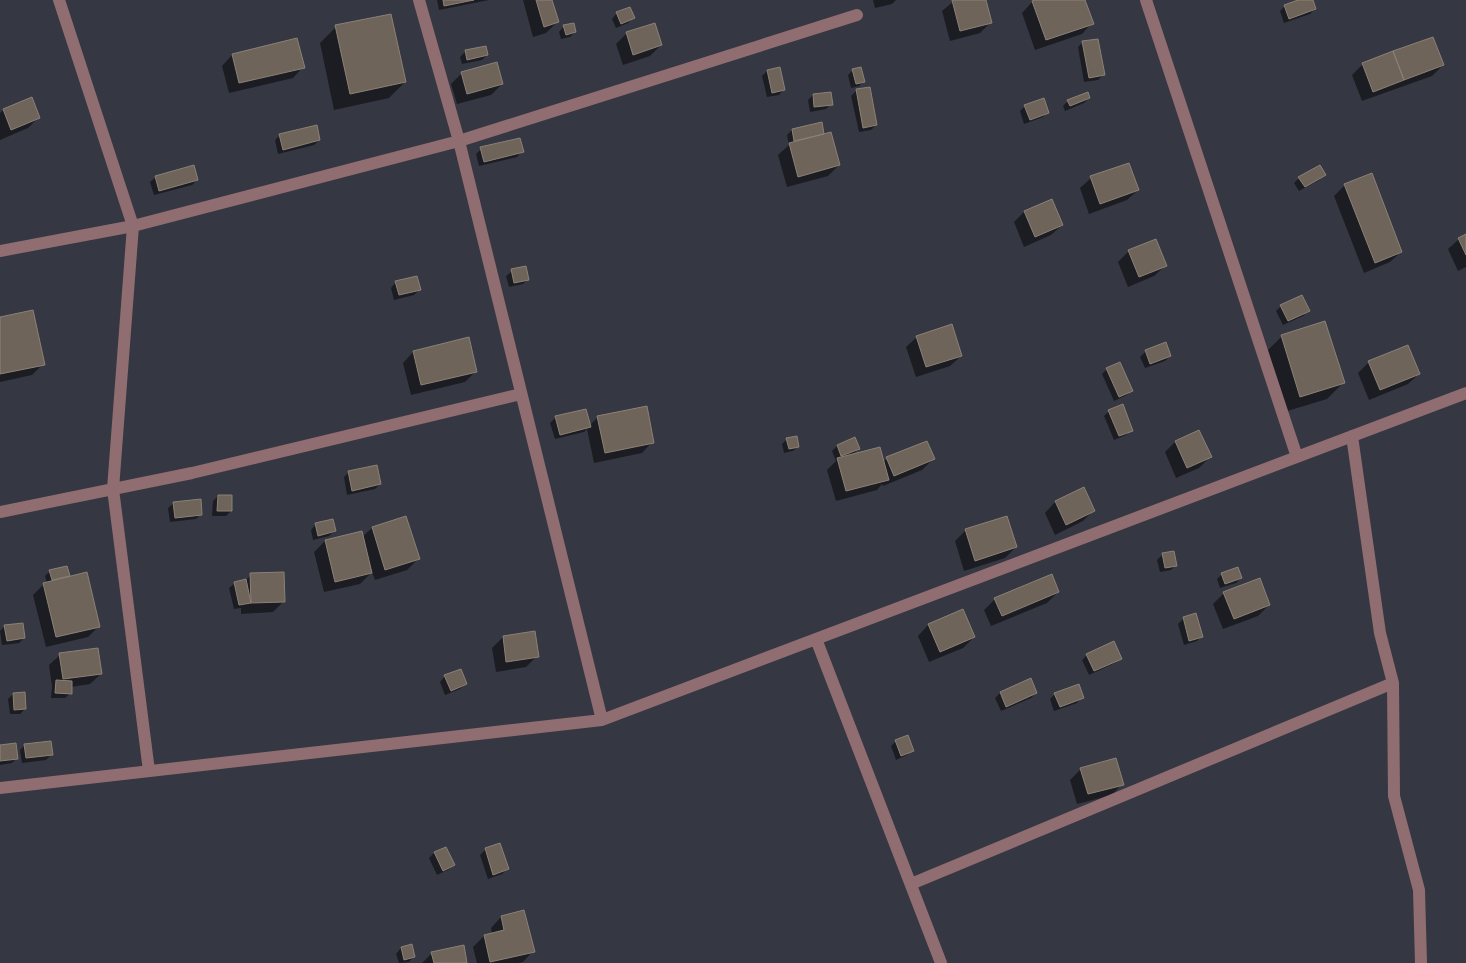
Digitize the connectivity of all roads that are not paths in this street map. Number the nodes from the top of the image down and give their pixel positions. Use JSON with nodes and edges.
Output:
{"nodes":[{"id":1,"x":59,"y":0,"type":"edge"},
{"id":2,"x":419,"y":0,"type":"edge"},
{"id":3,"x":1146,"y":0,"type":"edge"},
{"id":4,"x":857,"y":15,"type":"dead end"},
{"id":5,"x":459,"y":141,"type":"junction"},
{"id":6,"x":133,"y":226,"type":"junction"},
{"id":7,"x":0,"y":251,"type":"edge"},
{"id":8,"x":1466,"y":393,"type":"edge"},
{"id":9,"x":522,"y":394,"type":"junction"},
{"id":10,"x":1352,"y":436,"type":"junction"},
{"id":11,"x":1297,"y":457,"type":"junction"},
{"id":12,"x":113,"y":489,"type":"junction"},
{"id":13,"x":0,"y":512,"type":"edge"},
{"id":14,"x":816,"y":639,"type":"junction"},
{"id":15,"x":1393,"y":683,"type":"junction"},
{"id":16,"x":602,"y":720,"type":"junction"},
{"id":17,"x":149,"y":771,"type":"junction"},
{"id":18,"x":0,"y":788,"type":"edge"},
{"id":19,"x":911,"y":884,"type":"junction"},
{"id":20,"x":941,"y":963,"type":"edge"},
{"id":21,"x":1421,"y":963,"type":"edge"}],
"edges":[{"from":1,"to":6,"type":"street"},
{"from":2,"to":5,"type":"street"},
{"from":3,"to":11,"type":"street"},
{"from":4,"to":5,"type":"street"},
{"from":5,"to":6,"type":"street"},
{"from":5,"to":9,"type":"street"},
{"from":6,"to":7,"type":"street"},
{"from":6,"to":12,"type":"street"},
{"from":8,"to":10,"type":"street"},
{"from":9,"to":12,"type":"street"},
{"from":9,"to":16,"type":"street"},
{"from":10,"to":11,"type":"street"},
{"from":10,"to":15,"type":"street"},
{"from":11,"to":14,"type":"street"},
{"from":12,"to":13,"type":"street"},
{"from":12,"to":17,"type":"street"},
{"from":14,"to":16,"type":"street"},
{"from":14,"to":19,"type":"street"},
{"from":15,"to":19,"type":"street"},
{"from":15,"to":21,"type":"street"},
{"from":16,"to":17,"type":"street"},
{"from":17,"to":18,"type":"street"},
{"from":19,"to":20,"type":"street"}]}
